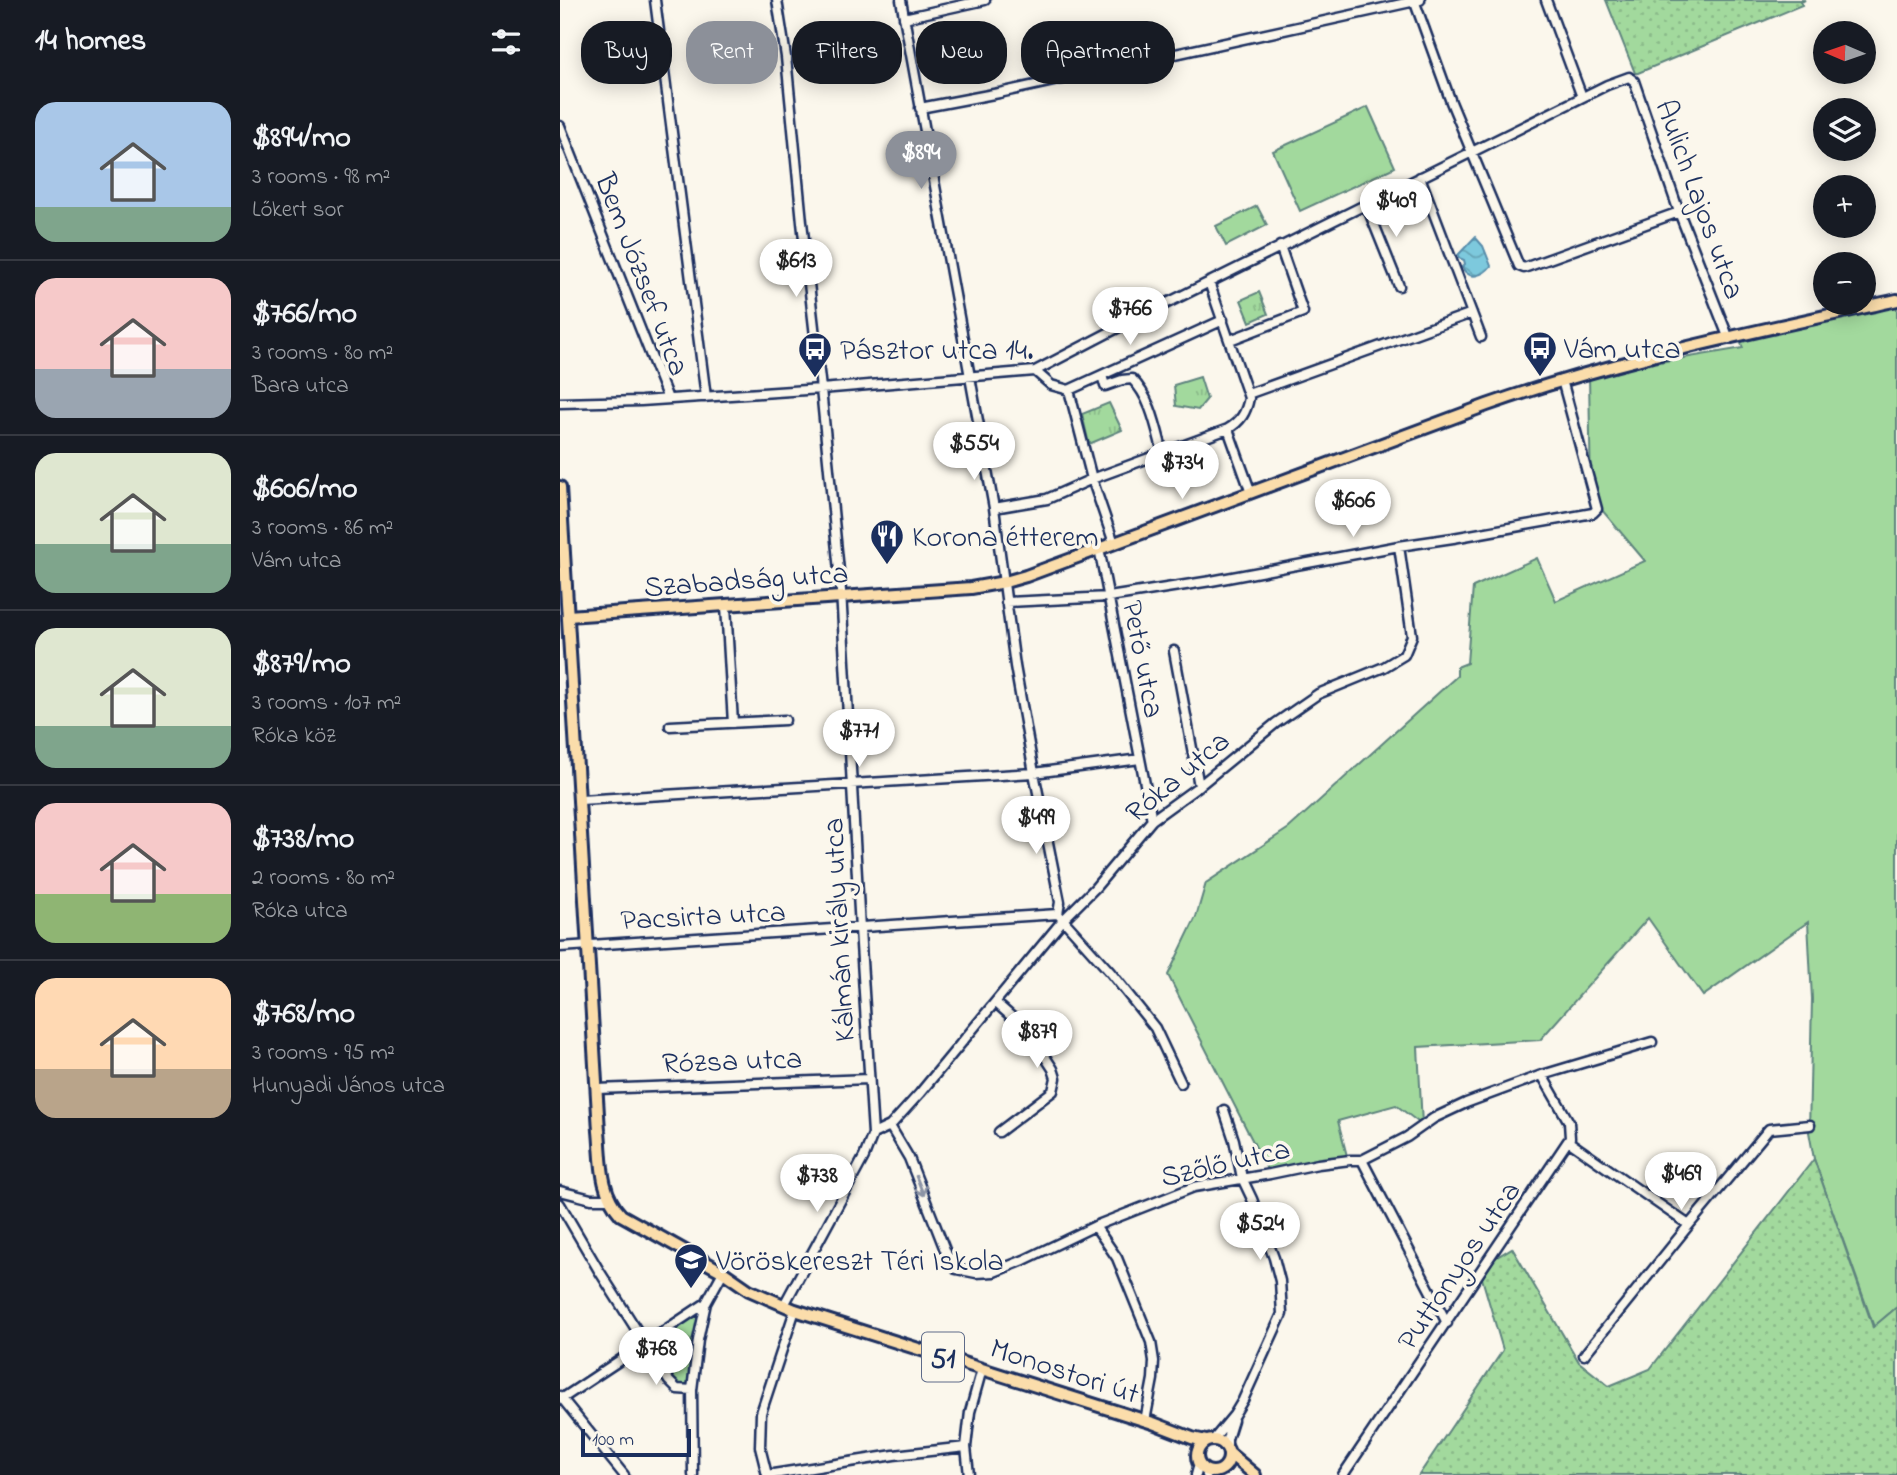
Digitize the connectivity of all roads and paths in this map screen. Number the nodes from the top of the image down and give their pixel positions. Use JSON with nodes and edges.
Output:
{"nodes":[{"id":1,"x":655,"y":0,"type":"edge"},
{"id":2,"x":778,"y":0,"type":"edge"},
{"id":3,"x":901,"y":0,"type":"edge"},
{"id":4,"x":985,"y":0,"type":"edge"},
{"id":5,"x":1546,"y":0,"type":"edge"},
{"id":6,"x":1416,"y":1,"type":"edge"},
{"id":7,"x":904,"y":18,"type":"junction"},
{"id":8,"x":1582,"y":97,"type":"junction"},
{"id":9,"x":920,"y":108,"type":"junction"},
{"id":10,"x":560,"y":126,"type":"edge"},
{"id":11,"x":1471,"y":152,"type":"junction"},
{"id":12,"x":1420,"y":177,"type":"junction"},
{"id":13,"x":1366,"y":204,"type":"junction"},
{"id":14,"x":1679,"y":212,"type":"junction"},
{"id":15,"x":1280,"y":246,"type":"junction"},
{"id":16,"x":1209,"y":282,"type":"junction"},
{"id":17,"x":1399,"y":286,"type":"dead end"},
{"id":18,"x":1897,"y":300,"type":"edge"},
{"id":19,"x":1472,"y":313,"type":"junction"},
{"id":20,"x":1223,"y":320,"type":"junction"},
{"id":21,"x":1481,"y":337,"type":"dead end"},
{"id":22,"x":1729,"y":339,"type":"junction"},
{"id":23,"x":1230,"y":340,"type":"junction"},
{"id":24,"x":1034,"y":371,"type":"junction"},
{"id":25,"x":1102,"y":375,"type":"junction"},
{"id":26,"x":969,"y":376,"type":"junction"},
{"id":27,"x":1562,"y":380,"type":"junction"},
{"id":28,"x":821,"y":389,"type":"junction"},
{"id":29,"x":1069,"y":390,"type":"junction"},
{"id":30,"x":1248,"y":394,"type":"junction"},
{"id":31,"x":706,"y":397,"type":"junction"},
{"id":32,"x":668,"y":399,"type":"junction"},
{"id":33,"x":560,"y":403,"type":"edge"},
{"id":34,"x":1228,"y":429,"type":"junction"},
{"id":35,"x":1163,"y":453,"type":"junction"},
{"id":36,"x":1092,"y":479,"type":"junction"},
{"id":37,"x":560,"y":487,"type":"edge"},
{"id":38,"x":1251,"y":493,"type":"junction"},
{"id":39,"x":994,"y":508,"type":"junction"},
{"id":40,"x":1114,"y":543,"type":"junction"},
{"id":41,"x":1399,"y":546,"type":"junction"},
{"id":42,"x":1099,"y":548,"type":"junction"},
{"id":43,"x":1005,"y":582,"type":"junction"},
{"id":44,"x":840,"y":597,"type":"junction"},
{"id":45,"x":1109,"y":597,"type":"junction"},
{"id":46,"x":1006,"y":602,"type":"junction"},
{"id":47,"x":726,"y":606,"type":"junction"},
{"id":48,"x":564,"y":616,"type":"edge"},
{"id":49,"x":1174,"y":650,"type":"dead end"},
{"id":50,"x":785,"y":720,"type":"dead end"},
{"id":51,"x":733,"y":723,"type":"junction"},
{"id":52,"x":670,"y":726,"type":"dead end"},
{"id":53,"x":1140,"y":759,"type":"junction"},
{"id":54,"x":1034,"y":773,"type":"junction"},
{"id":55,"x":852,"y":785,"type":"junction"},
{"id":56,"x":1199,"y":786,"type":"junction"},
{"id":57,"x":580,"y":800,"type":"junction"},
{"id":58,"x":1152,"y":820,"type":"junction"},
{"id":59,"x":1060,"y":917,"type":"junction"},
{"id":60,"x":860,"y":929,"type":"junction"},
{"id":61,"x":589,"y":945,"type":"junction"},
{"id":62,"x":560,"y":947,"type":"edge"},
{"id":63,"x":996,"y":1003,"type":"junction"},
{"id":64,"x":1651,"y":1042,"type":"dead end"},
{"id":65,"x":1542,"y":1075,"type":"junction"},
{"id":66,"x":869,"y":1079,"type":"junction"},
{"id":67,"x":1181,"y":1083,"type":"dead end"},
{"id":68,"x":597,"y":1089,"type":"junction"},
{"id":69,"x":1224,"y":1110,"type":"dead end"},
{"id":70,"x":1810,"y":1125,"type":"dead end"},
{"id":71,"x":890,"y":1126,"type":"junction"},
{"id":72,"x":999,"y":1132,"type":"dead end"},
{"id":73,"x":873,"y":1134,"type":"junction"},
{"id":74,"x":1568,"y":1141,"type":"junction"},
{"id":75,"x":1362,"y":1160,"type":"junction"},
{"id":76,"x":1242,"y":1178,"type":"junction"},
{"id":77,"x":560,"y":1191,"type":"edge"},
{"id":78,"x":609,"y":1199,"type":"junction"},
{"id":79,"x":560,"y":1204,"type":"edge"},
{"id":80,"x":1689,"y":1225,"type":"junction"},
{"id":81,"x":1095,"y":1226,"type":"junction"},
{"id":82,"x":723,"y":1272,"type":"junction"},
{"id":83,"x":706,"y":1303,"type":"junction"},
{"id":84,"x":789,"y":1307,"type":"junction"},
{"id":85,"x":1447,"y":1323,"type":"junction"},
{"id":86,"x":646,"y":1344,"type":"junction"},
{"id":87,"x":1584,"y":1355,"type":"dead end"},
{"id":88,"x":982,"y":1369,"type":"junction"},
{"id":89,"x":692,"y":1390,"type":"junction"},
{"id":90,"x":562,"y":1397,"type":"edge"},
{"id":91,"x":1234,"y":1415,"type":"junction"},
{"id":92,"x":1145,"y":1420,"type":"junction"},
{"id":93,"x":1168,"y":1430,"type":"junction"},
{"id":94,"x":1210,"y":1440,"type":"junction"},
{"id":95,"x":966,"y":1447,"type":"junction"},
{"id":96,"x":1228,"y":1450,"type":"junction"},
{"id":97,"x":1197,"y":1464,"type":"edge"},
{"id":98,"x":1224,"y":1468,"type":"junction"},
{"id":99,"x":1209,"y":1473,"type":"edge"},
{"id":100,"x":624,"y":1475,"type":"edge"},
{"id":101,"x":693,"y":1475,"type":"edge"},
{"id":102,"x":767,"y":1475,"type":"edge"},
{"id":103,"x":970,"y":1475,"type":"edge"},
{"id":104,"x":1254,"y":1475,"type":"edge"},
{"id":105,"x":1343,"y":1475,"type":"edge"}],
"edges":[{"from":1,"to":31,"type":"street"},
{"from":2,"to":28,"type":"street","name":"Kálmán király utca"},
{"from":3,"to":7,"type":"street"},
{"from":4,"to":7,"type":"street"},
{"from":5,"to":8,"type":"street"},
{"from":6,"to":9,"type":"street"},
{"from":6,"to":11,"type":"street"},
{"from":7,"to":9,"type":"street"},
{"from":8,"to":11,"type":"street"},
{"from":8,"to":14,"type":"street","name":"Aulich Lajos utca"},
{"from":9,"to":26,"type":"street"},
{"from":10,"to":32,"type":"street","name":"Bem József utca"},
{"from":11,"to":12,"type":"street"},
{"from":11,"to":14,"type":"street"},
{"from":12,"to":13,"type":"street"},
{"from":12,"to":19,"type":"street"},
{"from":13,"to":15,"type":"street"},
{"from":13,"to":17,"type":"street"},
{"from":14,"to":22,"type":"street","name":"Aulich Lajos utca"},
{"from":15,"to":16,"type":"street"},
{"from":15,"to":23,"type":"street"},
{"from":16,"to":20,"type":"street"},
{"from":16,"to":24,"type":"street"},
{"from":18,"to":22,"type":"main road","name":"Szabadság utca"},
{"from":19,"to":21,"type":"street"},
{"from":19,"to":30,"type":"street"},
{"from":20,"to":23,"type":"street"},
{"from":20,"to":25,"type":"street"},
{"from":22,"to":27,"type":"main road","name":"Szabadság utca"},
{"from":23,"to":30,"type":"street"},
{"from":24,"to":26,"type":"street"},
{"from":24,"to":29,"type":"street"},
{"from":25,"to":29,"type":"street"},
{"from":25,"to":35,"type":"street"},
{"from":26,"to":28,"type":"street"},
{"from":26,"to":39,"type":"street"},
{"from":27,"to":38,"type":"main road","name":"Szabadság utca"},
{"from":27,"to":41,"type":"street"},
{"from":28,"to":31,"type":"street"},
{"from":28,"to":44,"type":"street","name":"Kálmán király utca"},
{"from":29,"to":36,"type":"street"},
{"from":30,"to":34,"type":"street"},
{"from":31,"to":32,"type":"street"},
{"from":32,"to":33,"type":"street"},
{"from":34,"to":35,"type":"street"},
{"from":34,"to":38,"type":"street"},
{"from":35,"to":36,"type":"street"},
{"from":36,"to":39,"type":"street"},
{"from":36,"to":40,"type":"street"},
{"from":37,"to":48,"type":"main road"},
{"from":38,"to":40,"type":"main road","name":"Szabadság utca"},
{"from":39,"to":43,"type":"street"},
{"from":40,"to":42,"type":"main road","name":"Szabadság utca"},
{"from":41,"to":45,"type":"street"},
{"from":41,"to":56,"type":"street","name":"Róka utca"},
{"from":42,"to":43,"type":"main road","name":"Szabadság utca"},
{"from":42,"to":45,"type":"street","name":"Pető utca"},
{"from":43,"to":44,"type":"main road","name":"Szabadság utca"},
{"from":43,"to":46,"type":"street"},
{"from":44,"to":47,"type":"main road","name":"Szabadság utca"},
{"from":44,"to":55,"type":"street","name":"Kálmán király utca"},
{"from":45,"to":46,"type":"street"},
{"from":45,"to":53,"type":"street","name":"Pető utca"},
{"from":46,"to":54,"type":"street"},
{"from":47,"to":48,"type":"main road","name":"Szabadság utca"},
{"from":47,"to":51,"type":"street"},
{"from":48,"to":57,"type":"main road"},
{"from":49,"to":56,"type":"street"},
{"from":50,"to":51,"type":"street"},
{"from":51,"to":52,"type":"street"},
{"from":53,"to":54,"type":"street"},
{"from":53,"to":58,"type":"street","name":"Pető utca"},
{"from":54,"to":55,"type":"street"},
{"from":54,"to":59,"type":"street"},
{"from":55,"to":57,"type":"street"},
{"from":55,"to":60,"type":"street","name":"Kálmán király utca"},
{"from":56,"to":58,"type":"street","name":"Róka utca"},
{"from":57,"to":61,"type":"main road"},
{"from":58,"to":59,"type":"street","name":"Róka utca"},
{"from":59,"to":60,"type":"street","name":"Pacsirta utca"},
{"from":59,"to":63,"type":"street","name":"Róka utca"},
{"from":59,"to":67,"type":"street"},
{"from":60,"to":61,"type":"street","name":"Pacsirta utca"},
{"from":60,"to":66,"type":"street","name":"Kálmán király utca"},
{"from":61,"to":62,"type":"street","name":"Pacsirta utca"},
{"from":61,"to":68,"type":"main road"},
{"from":63,"to":71,"type":"street","name":"Róka utca"},
{"from":63,"to":72,"type":"street"},
{"from":64,"to":65,"type":"street","name":"Szőlő utca"},
{"from":65,"to":74,"type":"street"},
{"from":65,"to":75,"type":"street","name":"Szőlő utca"},
{"from":66,"to":68,"type":"street","name":"Rózsa utca"},
{"from":66,"to":73,"type":"street","name":"Kálmán király utca"},
{"from":68,"to":78,"type":"main road"},
{"from":69,"to":76,"type":"street"},
{"from":70,"to":80,"type":"street"},
{"from":71,"to":73,"type":"street","name":"Róka utca"},
{"from":71,"to":81,"type":"street","name":"Szőlő utca","one_way":true},
{"from":73,"to":84,"type":"street"},
{"from":74,"to":80,"type":"street"},
{"from":74,"to":85,"type":"street","name":"Puttonyos utca"},
{"from":75,"to":76,"type":"street","name":"Szőlő utca"},
{"from":75,"to":85,"type":"street"},
{"from":76,"to":81,"type":"street","name":"Szőlő utca"},
{"from":76,"to":91,"type":"street"},
{"from":77,"to":78,"type":"street"},
{"from":78,"to":82,"type":"main road","name":"Monostori út","number":"51"},
{"from":79,"to":86,"type":"street"},
{"from":80,"to":87,"type":"street"},
{"from":81,"to":92,"type":"street"},
{"from":82,"to":83,"type":"street"},
{"from":82,"to":84,"type":"main road","name":"Monostori út","number":"51"},
{"from":83,"to":86,"type":"street"},
{"from":83,"to":89,"type":"street"},
{"from":84,"to":88,"type":"main road","name":"Monostori út","number":"51"},
{"from":84,"to":102,"type":"street"},
{"from":85,"to":105,"type":"street","name":"Puttonyos utca"},
{"from":86,"to":89,"type":"street"},
{"from":86,"to":90,"type":"street"},
{"from":88,"to":92,"type":"main road","name":"Monostori út","number":"51"},
{"from":88,"to":95,"type":"street"},
{"from":89,"to":101,"type":"street"},
{"from":90,"to":100,"type":"street"},
{"from":91,"to":94,"type":"street"},
{"from":91,"to":96,"type":"street"},
{"from":92,"to":93,"type":"main road","name":"Monostori út","number":"51"},
{"from":93,"to":94,"type":"main road","name":"Monostori út","number":"51"},
{"from":93,"to":97,"type":"main road","name":"Monostori út","number":"51"},
{"from":94,"to":96,"type":"main road","number":"51"},
{"from":94,"to":97,"type":"main road"},
{"from":95,"to":102,"type":"street"},
{"from":95,"to":103,"type":"street"},
{"from":96,"to":98,"type":"main road"},
{"from":96,"to":104,"type":"main road","number":"51"},
{"from":97,"to":99,"type":"main road","number":"51"},
{"from":98,"to":99,"type":"main road","number":"51"},
{"from":98,"to":104,"type":"main road","number":"51"}]}
